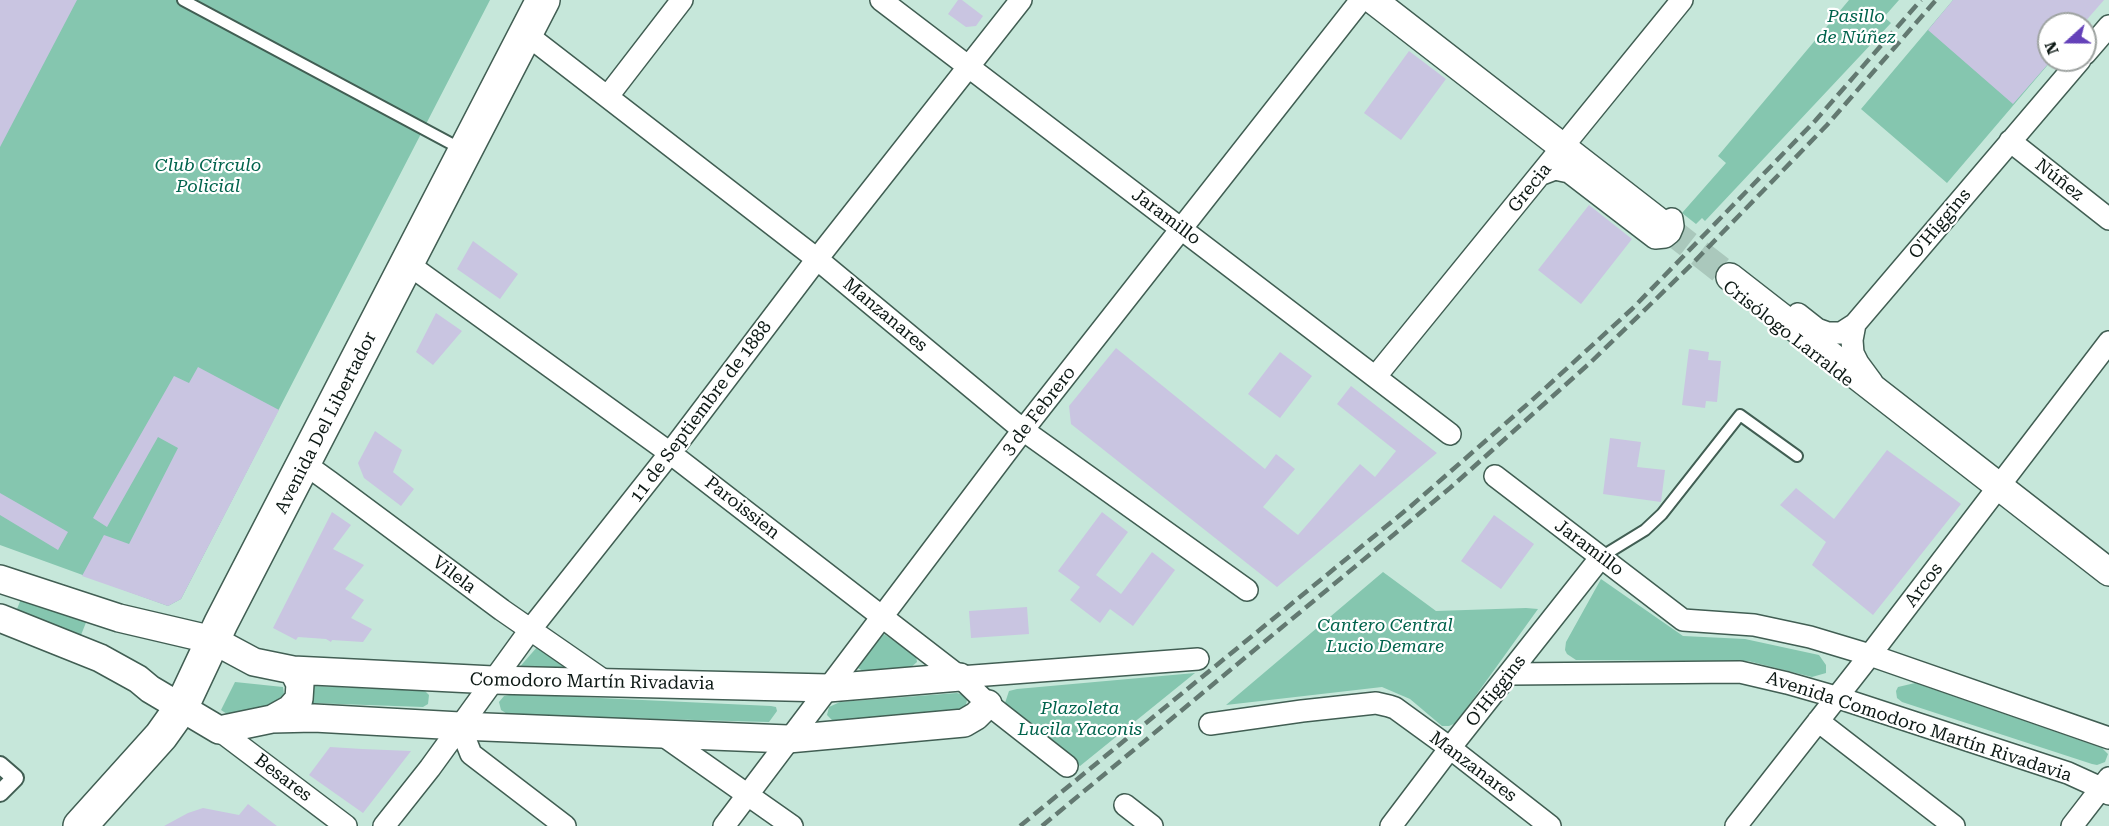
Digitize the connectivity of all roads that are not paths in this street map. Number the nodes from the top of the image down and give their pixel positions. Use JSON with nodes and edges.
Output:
{"nodes":[{"id":1,"x":183,"y":0,"type":"edge"},
{"id":2,"x":543,"y":0,"type":"edge"},
{"id":3,"x":682,"y":0,"type":"edge"},
{"id":4,"x":881,"y":0,"type":"edge"},
{"id":5,"x":1021,"y":0,"type":"edge"},
{"id":6,"x":1361,"y":0,"type":"edge"},
{"id":7,"x":1373,"y":0,"type":"edge"},
{"id":8,"x":1682,"y":0,"type":"edge"},
{"id":9,"x":2109,"y":26,"type":"edge"},
{"id":10,"x":526,"y":34,"type":"junction"},
{"id":11,"x":2097,"y":40,"type":"edge"},
{"id":12,"x":969,"y":67,"type":"junction"},
{"id":13,"x":2070,"y":72,"type":"edge"},
{"id":14,"x":608,"y":96,"type":"junction"},
{"id":15,"x":2010,"y":141,"type":"junction"},
{"id":16,"x":1563,"y":147,"type":"junction"},
{"id":17,"x":465,"y":152,"type":"junction"},
{"id":18,"x":1542,"y":174,"type":"junction"},
{"id":19,"x":2109,"y":219,"type":"edge"},
{"id":20,"x":1667,"y":228,"type":"tunnel mouth"},
{"id":21,"x":1183,"y":230,"type":"junction"},
{"id":22,"x":817,"y":259,"type":"junction"},
{"id":23,"x":408,"y":264,"type":"junction"},
{"id":24,"x":1730,"y":277,"type":"tunnel mouth"},
{"id":25,"x":1855,"y":324,"type":"junction"},
{"id":26,"x":2109,"y":342,"type":"edge"},
{"id":27,"x":1376,"y":376,"type":"junction"},
{"id":28,"x":1885,"y":398,"type":"junction"},
{"id":29,"x":1023,"y":430,"type":"junction"},
{"id":30,"x":1450,"y":434,"type":"dead end"},
{"id":31,"x":670,"y":453,"type":"junction"},
{"id":32,"x":1797,"y":456,"type":"dead end"},
{"id":33,"x":305,"y":464,"type":"junction"},
{"id":34,"x":1495,"y":476,"type":"dead end"},
{"id":35,"x":1999,"y":486,"type":"junction"},
{"id":36,"x":1601,"y":557,"type":"junction"},
{"id":37,"x":2109,"y":572,"type":"edge"},
{"id":38,"x":0,"y":579,"type":"edge"},
{"id":39,"x":1247,"y":590,"type":"dead end"},
{"id":40,"x":882,"y":616,"type":"junction"},
{"id":41,"x":0,"y":618,"type":"edge"},
{"id":42,"x":119,"y":618,"type":"junction"},
{"id":43,"x":531,"y":630,"type":"junction"},
{"id":44,"x":213,"y":640,"type":"junction"},
{"id":45,"x":1870,"y":655,"type":"junction"},
{"id":46,"x":100,"y":658,"type":"junction"},
{"id":47,"x":1198,"y":659,"type":"dead end"},
{"id":48,"x":293,"y":670,"type":"junction"},
{"id":49,"x":1509,"y":674,"type":"junction"},
{"id":50,"x":960,"y":676,"type":"junction"},
{"id":51,"x":493,"y":680,"type":"junction"},
{"id":52,"x":606,"y":682,"type":"junction"},
{"id":53,"x":828,"y":688,"type":"junction"},
{"id":54,"x":1836,"y":697,"type":"junction"},
{"id":55,"x":988,"y":704,"type":"junction"},
{"id":56,"x":181,"y":708,"type":"junction"},
{"id":57,"x":272,"y":719,"type":"junction"},
{"id":58,"x":1818,"y":721,"type":"junction"},
{"id":59,"x":1210,"y":724,"type":"dead end"},
{"id":60,"x":459,"y":726,"type":"junction"},
{"id":61,"x":219,"y":730,"type":"junction"},
{"id":62,"x":662,"y":734,"type":"junction"},
{"id":63,"x":2109,"y":738,"type":"edge"},
{"id":64,"x":788,"y":739,"type":"junction"},
{"id":65,"x":1450,"y":748,"type":"junction"},
{"id":66,"x":0,"y":765,"type":"edge"},
{"id":67,"x":1067,"y":766,"type":"dead end"},
{"id":68,"x":2106,"y":786,"type":"edge"},
{"id":69,"x":0,"y":793,"type":"edge"},
{"id":70,"x":748,"y":794,"type":"junction"},
{"id":71,"x":1125,"y":805,"type":"dead end"},
{"id":72,"x":80,"y":826,"type":"edge"},
{"id":73,"x":346,"y":826,"type":"edge"},
{"id":74,"x":384,"y":826,"type":"edge"},
{"id":75,"x":565,"y":826,"type":"edge"},
{"id":76,"x":724,"y":826,"type":"edge"},
{"id":77,"x":792,"y":826,"type":"edge"},
{"id":78,"x":1152,"y":826,"type":"edge"},
{"id":79,"x":1391,"y":826,"type":"edge"},
{"id":80,"x":1550,"y":826,"type":"edge"},
{"id":81,"x":1736,"y":826,"type":"edge"},
{"id":82,"x":1954,"y":826,"type":"edge"},
{"id":83,"x":2072,"y":826,"type":"edge"}],
"edges":[{"from":1,"to":17,"type":"lane"},
{"from":2,"to":10,"type":"main road","name":"Avenida Del Libertador"},
{"from":3,"to":14,"type":"street"},
{"from":4,"to":12,"type":"street","name":"Jaramillo"},
{"from":5,"to":12,"type":"street","name":"11 de Septiembre de 1888"},
{"from":6,"to":21,"type":"street","name":"3 de Febrero"},
{"from":7,"to":16,"type":"street"},
{"from":8,"to":16,"type":"street","name":"Grecia"},
{"from":9,"to":11,"type":"street"},
{"from":10,"to":14,"type":"street","name":"Manzanares"},
{"from":10,"to":17,"type":"main road","name":"Avenida Del Libertador"},
{"from":12,"to":21,"type":"street","name":"Jaramillo"},
{"from":12,"to":22,"type":"street","name":"11 de Septiembre de 1888"},
{"from":13,"to":15,"type":"street","name":"O'Higgins"},
{"from":14,"to":22,"type":"street","name":"Manzanares"},
{"from":15,"to":19,"type":"street","name":"Núñez"},
{"from":15,"to":25,"type":"street","name":"O'Higgins"},
{"from":16,"to":18,"type":"street","name":"Grecia"},
{"from":16,"to":18,"type":"street"},
{"from":16,"to":20,"type":"street"},
{"from":17,"to":23,"type":"main road","name":"Avenida Del Libertador"},
{"from":18,"to":27,"type":"street","name":"Grecia"},
{"from":21,"to":27,"type":"street","name":"Jaramillo"},
{"from":21,"to":29,"type":"street","name":"3 de Febrero"},
{"from":22,"to":29,"type":"street","name":"Manzanares"},
{"from":22,"to":31,"type":"street","name":"11 de Septiembre de 1888"},
{"from":23,"to":31,"type":"street","name":"Paroissien"},
{"from":23,"to":33,"type":"main road","name":"Avenida Del Libertador"},
{"from":24,"to":28,"type":"street","name":"Crisólogo Larralde"},
{"from":25,"to":28,"type":"street"},
{"from":25,"to":28,"type":"street","name":"Crisólogo Larralde"},
{"from":26,"to":35,"type":"street","name":"Arcos"},
{"from":27,"to":30,"type":"street","name":"Jaramillo"},
{"from":28,"to":35,"type":"street","name":"Crisólogo Larralde"},
{"from":29,"to":39,"type":"street","name":"Manzanares"},
{"from":29,"to":40,"type":"street","name":"3 de Febrero"},
{"from":31,"to":40,"type":"street","name":"Paroissien"},
{"from":31,"to":43,"type":"street","name":"11 de Septiembre de 1888"},
{"from":32,"to":36,"type":"lane"},
{"from":33,"to":43,"type":"street","name":"Vilela"},
{"from":33,"to":44,"type":"main road","name":"Avenida Del Libertador"},
{"from":34,"to":36,"type":"street","name":"Jaramillo"},
{"from":35,"to":37,"type":"street","name":"Crisólogo Larralde"},
{"from":35,"to":45,"type":"street","name":"Arcos"},
{"from":36,"to":45,"type":"street","name":"Jaramillo"},
{"from":36,"to":49,"type":"street","name":"O'Higgins"},
{"from":38,"to":42,"type":"street","name":"Comodoro Martín Rivadavia"},
{"from":40,"to":50,"type":"street","name":"Paroissien"},
{"from":40,"to":53,"type":"street","name":"3 de Febrero"},
{"from":41,"to":46,"type":"street"},
{"from":42,"to":44,"type":"street","name":"Comodoro Martín Rivadavia"},
{"from":42,"to":46,"type":"street"},
{"from":43,"to":51,"type":"street","name":"11 de Septiembre de 1888"},
{"from":43,"to":52,"type":"street","name":"Vilela"},
{"from":44,"to":48,"type":"street","name":"Comodoro Martín Rivadavia"},
{"from":44,"to":56,"type":"main road","name":"Avenida Del Libertador"},
{"from":45,"to":54,"type":"street","name":"Arcos"},
{"from":45,"to":63,"type":"street"},
{"from":46,"to":56,"type":"street"},
{"from":47,"to":50,"type":"street","name":"Comodoro Martín Rivadavia"},
{"from":48,"to":51,"type":"street","name":"Comodoro Martín Rivadavia"},
{"from":48,"to":57,"type":"street"},
{"from":49,"to":54,"type":"street","name":"Avenida Comodoro Martín Rivadavia"},
{"from":49,"to":65,"type":"street","name":"O'Higgins"},
{"from":50,"to":53,"type":"street","name":"Comodoro Martín Rivadavia"},
{"from":50,"to":55,"type":"street","name":"Paroissien"},
{"from":51,"to":52,"type":"street","name":"Comodoro Martín Rivadavia"},
{"from":51,"to":60,"type":"street","name":"11 de Septiembre de 1888"},
{"from":52,"to":53,"type":"street","name":"Comodoro Martín Rivadavia"},
{"from":53,"to":64,"type":"street","name":"3 de Febrero"},
{"from":54,"to":58,"type":"street","name":"Arcos"},
{"from":54,"to":68,"type":"street","name":"Avenida Comodoro Martín Rivadavia"},
{"from":55,"to":64,"type":"street"},
{"from":55,"to":67,"type":"street","name":"Paroissien"},
{"from":56,"to":61,"type":"street"},
{"from":56,"to":72,"type":"main road","name":"Avenida Del Libertador"},
{"from":57,"to":60,"type":"street"},
{"from":57,"to":61,"type":"street"},
{"from":58,"to":81,"type":"street","name":"Arcos"},
{"from":58,"to":82,"type":"street"},
{"from":59,"to":65,"type":"street","name":"Manzanares"},
{"from":60,"to":62,"type":"street"},
{"from":60,"to":74,"type":"street","name":"11 de Septiembre de 1888"},
{"from":60,"to":75,"type":"street"},
{"from":61,"to":73,"type":"street","name":"Besares"},
{"from":62,"to":64,"type":"street"},
{"from":62,"to":70,"type":"street"},
{"from":64,"to":70,"type":"street","name":"3 de Febrero"},
{"from":65,"to":79,"type":"street","name":"O'Higgins"},
{"from":65,"to":80,"type":"street","name":"Manzanares"},
{"from":66,"to":69,"type":"street"},
{"from":68,"to":83,"type":"street"},
{"from":70,"to":76,"type":"street","name":"3 de Febrero"},
{"from":70,"to":77,"type":"street"},
{"from":71,"to":78,"type":"street"}]}
